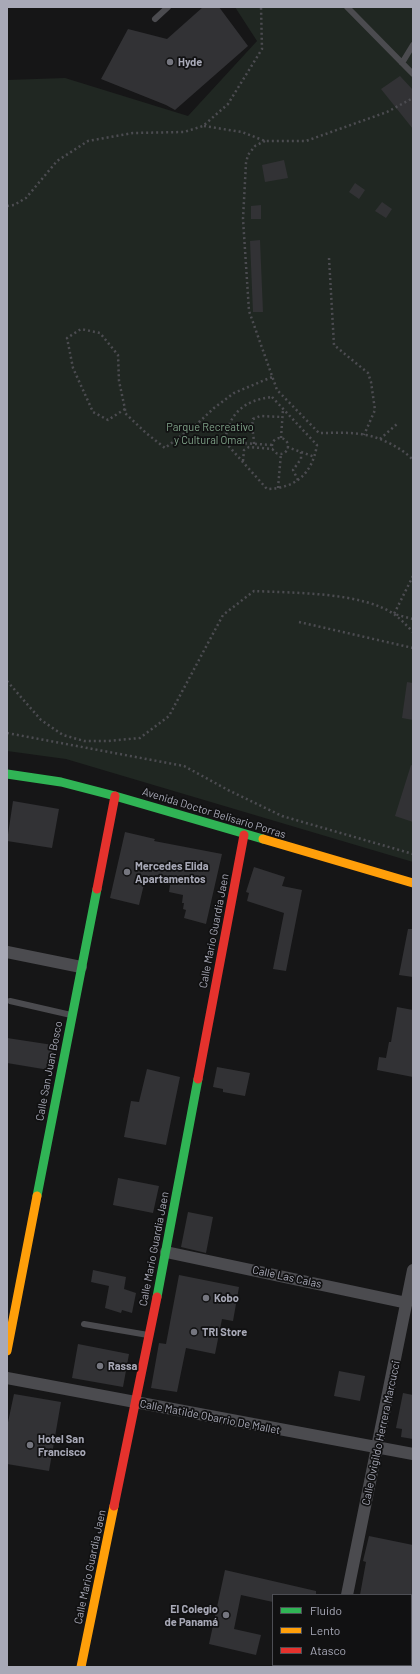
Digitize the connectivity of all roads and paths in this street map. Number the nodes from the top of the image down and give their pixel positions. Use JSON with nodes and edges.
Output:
{"nodes":[{"id":1,"x":168,"y":7,"type":"edge"},
{"id":2,"x":261,"y":7,"type":"edge"},
{"id":3,"x":347,"y":7,"type":"edge"},
{"id":4,"x":154,"y":19,"type":"dead end"},
{"id":5,"x":413,"y":45,"type":"edge"},
{"id":6,"x":402,"y":63,"type":"junction"},
{"id":7,"x":413,"y":74,"type":"edge"},
{"id":8,"x":413,"y":98,"type":"edge"},
{"id":9,"x":203,"y":126,"type":"junction"},
{"id":10,"x":265,"y":141,"type":"junction"},
{"id":11,"x":7,"y":206,"type":"edge"},
{"id":12,"x":330,"y":258,"type":"dead end"},
{"id":13,"x":272,"y":377,"type":"junction"},
{"id":14,"x":125,"y":409,"type":"junction"},
{"id":15,"x":283,"y":409,"type":"junction"},
{"id":16,"x":282,"y":417,"type":"junction"},
{"id":17,"x":397,"y":424,"type":"dead end"},
{"id":18,"x":364,"y":435,"type":"junction"},
{"id":19,"x":281,"y":438,"type":"junction"},
{"id":20,"x":380,"y":439,"type":"junction"},
{"id":21,"x":225,"y":442,"type":"junction"},
{"id":22,"x":254,"y":444,"type":"junction"},
{"id":23,"x":272,"y":445,"type":"junction"},
{"id":24,"x":288,"y":447,"type":"junction"},
{"id":25,"x":273,"y":449,"type":"junction"},
{"id":26,"x":301,"y":452,"type":"junction"},
{"id":27,"x":281,"y":453,"type":"junction"},
{"id":28,"x":315,"y":457,"type":"junction"},
{"id":29,"x":413,"y":460,"type":"edge"},
{"id":30,"x":243,"y":463,"type":"junction"},
{"id":31,"x":298,"y":480,"type":"junction"},
{"id":32,"x":278,"y":488,"type":"junction"},
{"id":33,"x":413,"y":576,"type":"edge"},
{"id":34,"x":394,"y":614,"type":"junction"},
{"id":35,"x":413,"y":619,"type":"edge"},
{"id":36,"x":299,"y":622,"type":"dead end"},
{"id":37,"x":413,"y":632,"type":"edge"},
{"id":38,"x":413,"y":648,"type":"edge"},
{"id":39,"x":7,"y":681,"type":"edge"},
{"id":40,"x":7,"y":733,"type":"edge"},
{"id":41,"x":7,"y":774,"type":"edge"},
{"id":42,"x":115,"y":796,"type":"junction"},
{"id":43,"x":244,"y":835,"type":"junction"},
{"id":44,"x":413,"y":854,"type":"edge"},
{"id":45,"x":413,"y":883,"type":"edge"},
{"id":46,"x":7,"y":952,"type":"edge"},
{"id":47,"x":82,"y":968,"type":"junction"},
{"id":48,"x":10,"y":1001,"type":"dead end"},
{"id":49,"x":72,"y":1015,"type":"junction"},
{"id":50,"x":166,"y":1252,"type":"junction"},
{"id":51,"x":413,"y":1270,"type":"edge"},
{"id":52,"x":407,"y":1303,"type":"junction"},
{"id":53,"x":84,"y":1324,"type":"dead end"},
{"id":54,"x":149,"y":1335,"type":"junction"},
{"id":55,"x":7,"y":1351,"type":"edge"},
{"id":56,"x":7,"y":1378,"type":"edge"},
{"id":57,"x":136,"y":1403,"type":"junction"},
{"id":58,"x":378,"y":1448,"type":"junction"},
{"id":59,"x":413,"y":1454,"type":"edge"},
{"id":60,"x":347,"y":1594,"type":"edge"},
{"id":61,"x":81,"y":1667,"type":"edge"}],
"edges":[{"from":1,"to":4,"type":"lane"},
{"from":2,"to":9,"type":"path"},
{"from":3,"to":6,"type":"lane"},
{"from":5,"to":6,"type":"lane"},
{"from":6,"to":7,"type":"lane"},
{"from":8,"to":10,"type":"path"},
{"from":9,"to":10,"type":"path"},
{"from":9,"to":11,"type":"path"},
{"from":10,"to":13,"type":"path"},
{"from":12,"to":18,"type":"path"},
{"from":13,"to":14,"type":"path"},
{"from":13,"to":18,"type":"path"},
{"from":14,"to":14,"type":"path"},
{"from":15,"to":16,"type":"path"},
{"from":15,"to":21,"type":"path"},
{"from":15,"to":28,"type":"path"},
{"from":16,"to":19,"type":"path"},
{"from":16,"to":22,"type":"path"},
{"from":17,"to":20,"type":"path"},
{"from":18,"to":20,"type":"path"},
{"from":19,"to":23,"type":"path"},
{"from":19,"to":24,"type":"path"},
{"from":20,"to":29,"type":"path"},
{"from":21,"to":22,"type":"path"},
{"from":21,"to":30,"type":"path"},
{"from":22,"to":23,"type":"path"},
{"from":23,"to":25,"type":"path"},
{"from":24,"to":26,"type":"path"},
{"from":24,"to":27,"type":"path"},
{"from":25,"to":27,"type":"path"},
{"from":25,"to":30,"type":"path"},
{"from":26,"to":28,"type":"path"},
{"from":26,"to":31,"type":"path"},
{"from":27,"to":32,"type":"path"},
{"from":28,"to":31,"type":"path"},
{"from":30,"to":32,"type":"path"},
{"from":31,"to":32,"type":"path"},
{"from":33,"to":34,"type":"path"},
{"from":34,"to":35,"type":"path"},
{"from":34,"to":37,"type":"path"},
{"from":34,"to":39,"type":"path"},
{"from":36,"to":38,"type":"path"},
{"from":40,"to":44,"type":"path"},
{"from":41,"to":42,"type":"street","name":"Avenida Doctor Belisario Porras"},
{"from":42,"to":43,"type":"street","name":"Avenida Doctor Belisario Porras"},
{"from":42,"to":47,"type":"street","name":"Calle San Juan Bosco"},
{"from":43,"to":45,"type":"street","name":"Avenida Doctor Belisario Porras"},
{"from":43,"to":50,"type":"street","name":"Calle Mario Guardia Jaen"},
{"from":46,"to":47,"type":"street"},
{"from":47,"to":49,"type":"street","name":"Calle San Juan Bosco"},
{"from":48,"to":49,"type":"lane"},
{"from":49,"to":55,"type":"street","name":"Calle San Juan Bosco"},
{"from":50,"to":52,"type":"street","name":"Calle Las Calas"},
{"from":50,"to":54,"type":"street","name":"Calle Mario Guardia Jaen"},
{"from":51,"to":52,"type":"street","name":"Calle Ovigildo Herrera Marcucci"},
{"from":52,"to":58,"type":"street","name":"Calle Ovigildo Herrera Marcucci"},
{"from":53,"to":54,"type":"lane"},
{"from":54,"to":57,"type":"street","name":"Calle Mario Guardia Jaen"},
{"from":56,"to":57,"type":"street","name":"Calle Matilde Obarrio De Mallet"},
{"from":57,"to":58,"type":"street","name":"Calle Matilde Obarrio De Mallet"},
{"from":57,"to":61,"type":"street","name":"Calle Mario Guardia Jaen"},
{"from":58,"to":59,"type":"street","name":"Calle Matilde Obarrio De Mallet"},
{"from":58,"to":60,"type":"street","name":"Calle Ovigildo Herrera Marcucci"}]}
